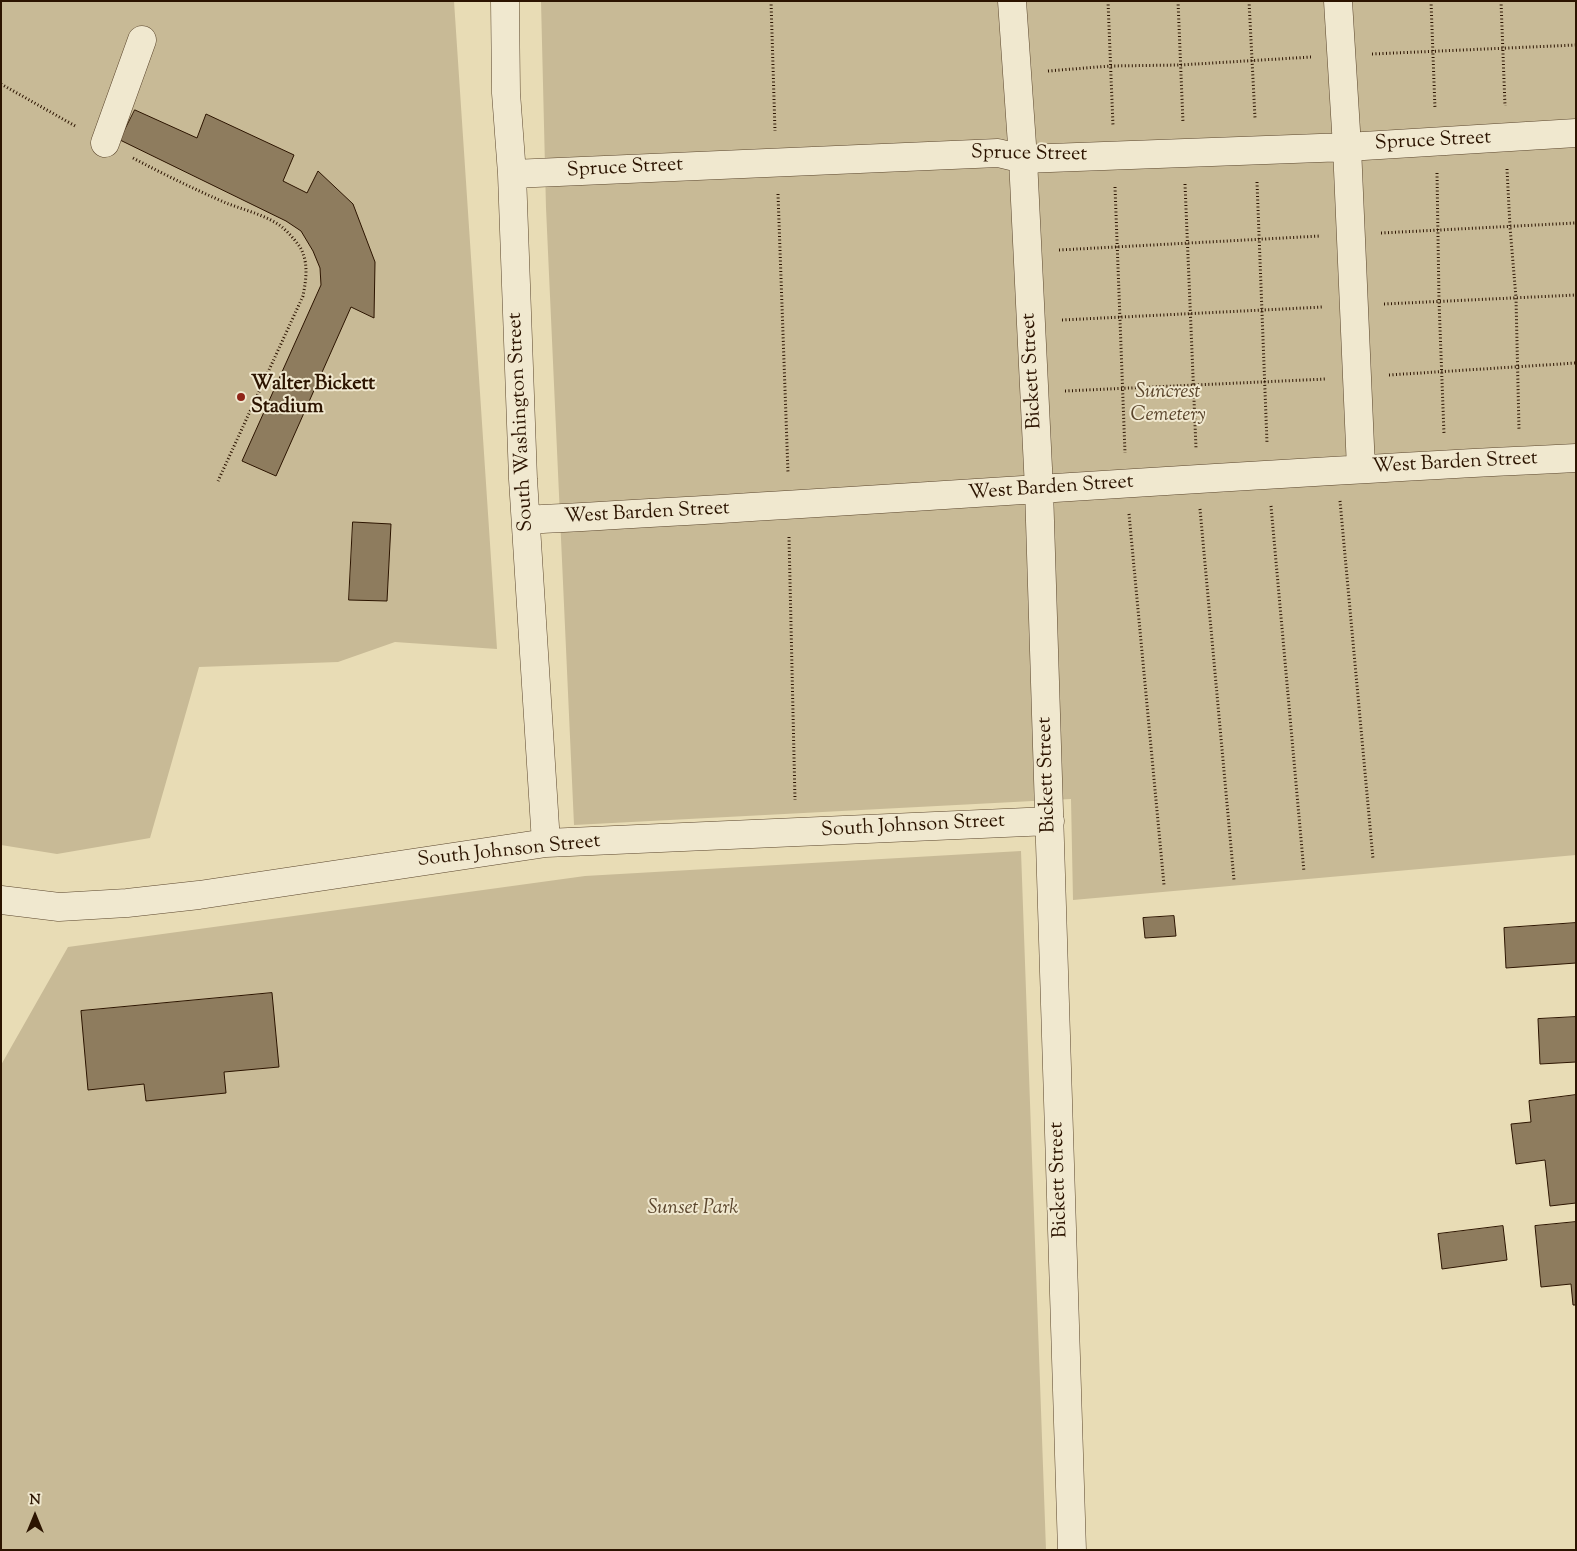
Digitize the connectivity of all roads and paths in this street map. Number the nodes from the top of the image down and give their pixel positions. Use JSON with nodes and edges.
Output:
{"nodes":[{"id":1,"x":506,"y":1,"type":"edge"},
{"id":2,"x":771,"y":1,"type":"edge"},
{"id":3,"x":1012,"y":1,"type":"edge"},
{"id":4,"x":1108,"y":1,"type":"edge"},
{"id":5,"x":1178,"y":1,"type":"edge"},
{"id":6,"x":1249,"y":1,"type":"edge"},
{"id":7,"x":1338,"y":1,"type":"edge"},
{"id":8,"x":1431,"y":1,"type":"edge"},
{"id":9,"x":1501,"y":1,"type":"edge"},
{"id":10,"x":142,"y":40,"type":"dead end"},
{"id":11,"x":1576,"y":44,"type":"edge"},
{"id":12,"x":1503,"y":48,"type":"junction"},
{"id":13,"x":1433,"y":52,"type":"junction"},
{"id":14,"x":1341,"y":55,"type":"junction"},
{"id":15,"x":1252,"y":60,"type":"junction"},
{"id":16,"x":1180,"y":65,"type":"junction"},
{"id":17,"x":1110,"y":66,"type":"junction"},
{"id":18,"x":1017,"y":73,"type":"junction"},
{"id":19,"x":1,"y":84,"type":"edge"},
{"id":20,"x":1576,"y":134,"type":"edge"},
{"id":21,"x":1506,"y":138,"type":"junction"},
{"id":22,"x":1436,"y":142,"type":"junction"},
{"id":23,"x":105,"y":143,"type":"junction"},
{"id":24,"x":1347,"y":148,"type":"junction"},
{"id":25,"x":1256,"y":151,"type":"junction"},
{"id":26,"x":1184,"y":153,"type":"junction"},
{"id":27,"x":1114,"y":156,"type":"junction"},
{"id":28,"x":1023,"y":160,"type":"junction"},
{"id":29,"x":776,"y":162,"type":"junction"},
{"id":30,"x":512,"y":174,"type":"junction"},
{"id":31,"x":1575,"y":223,"type":"edge"},
{"id":32,"x":1510,"y":227,"type":"junction"},
{"id":33,"x":1438,"y":230,"type":"junction"},
{"id":34,"x":1351,"y":234,"type":"junction"},
{"id":35,"x":1259,"y":239,"type":"junction"},
{"id":36,"x":1188,"y":243,"type":"junction"},
{"id":37,"x":1118,"y":246,"type":"junction"},
{"id":38,"x":1027,"y":252,"type":"junction"},
{"id":39,"x":1576,"y":295,"type":"edge"},
{"id":40,"x":1516,"y":298,"type":"junction"},
{"id":41,"x":1439,"y":301,"type":"junction"},
{"id":42,"x":1354,"y":306,"type":"junction"},
{"id":43,"x":1262,"y":310,"type":"junction"},
{"id":44,"x":1190,"y":313,"type":"junction"},
{"id":45,"x":1120,"y":317,"type":"junction"},
{"id":46,"x":1031,"y":321,"type":"junction"},
{"id":47,"x":1576,"y":363,"type":"edge"},
{"id":48,"x":1517,"y":367,"type":"junction"},
{"id":49,"x":1441,"y":372,"type":"junction"},
{"id":50,"x":1357,"y":377,"type":"junction"},
{"id":51,"x":1264,"y":383,"type":"junction"},
{"id":52,"x":1193,"y":386,"type":"junction"},
{"id":53,"x":1123,"y":390,"type":"junction"},
{"id":54,"x":1034,"y":392,"type":"junction"},
{"id":55,"x":1576,"y":458,"type":"edge"},
{"id":56,"x":1521,"y":461,"type":"junction"},
{"id":57,"x":1445,"y":465,"type":"junction"},
{"id":58,"x":1349,"y":470,"type":"junction"},
{"id":59,"x":1268,"y":475,"type":"junction"},
{"id":60,"x":1197,"y":480,"type":"junction"},
{"id":61,"x":218,"y":481,"type":"dead end"},
{"id":62,"x":1126,"y":484,"type":"junction"},
{"id":63,"x":1039,"y":489,"type":"junction"},
{"id":64,"x":789,"y":506,"type":"junction"},
{"id":65,"x":526,"y":520,"type":"junction"},
{"id":66,"x":795,"y":800,"type":"dead end"},
{"id":67,"x":1050,"y":821,"type":"junction"},
{"id":68,"x":546,"y":843,"type":"junction"},
{"id":69,"x":1373,"y":859,"type":"dead end"},
{"id":70,"x":1304,"y":872,"type":"dead end"},
{"id":71,"x":1234,"y":880,"type":"dead end"},
{"id":72,"x":1164,"y":885,"type":"dead end"},
{"id":73,"x":1,"y":900,"type":"edge"},
{"id":74,"x":1072,"y":1550,"type":"edge"}],
"edges":[{"from":1,"to":30,"type":"street","name":"South Washington Street"},
{"from":2,"to":29,"type":"path"},
{"from":3,"to":18,"type":"street","name":"Bickett Street"},
{"from":4,"to":17,"type":"path"},
{"from":5,"to":16,"type":"path"},
{"from":6,"to":15,"type":"path"},
{"from":7,"to":14,"type":"street"},
{"from":8,"to":13,"type":"path"},
{"from":9,"to":12,"type":"path"},
{"from":10,"to":23,"type":"street"},
{"from":11,"to":12,"type":"path"},
{"from":12,"to":13,"type":"path"},
{"from":12,"to":21,"type":"path"},
{"from":13,"to":14,"type":"path"},
{"from":13,"to":22,"type":"path"},
{"from":14,"to":15,"type":"path"},
{"from":14,"to":24,"type":"street"},
{"from":15,"to":16,"type":"path"},
{"from":15,"to":25,"type":"path"},
{"from":16,"to":17,"type":"path"},
{"from":16,"to":26,"type":"path"},
{"from":17,"to":18,"type":"path"},
{"from":17,"to":27,"type":"path"},
{"from":18,"to":28,"type":"street","name":"Bickett Street"},
{"from":19,"to":23,"type":"path"},
{"from":20,"to":21,"type":"street","name":"Spruce Street"},
{"from":21,"to":22,"type":"street","name":"Spruce Street"},
{"from":21,"to":32,"type":"path"},
{"from":22,"to":24,"type":"street","name":"Spruce Street"},
{"from":22,"to":33,"type":"path"},
{"from":23,"to":61,"type":"path"},
{"from":24,"to":25,"type":"street","name":"Spruce Street"},
{"from":24,"to":34,"type":"street"},
{"from":25,"to":26,"type":"street","name":"Spruce Street"},
{"from":25,"to":35,"type":"path"},
{"from":26,"to":27,"type":"street","name":"Spruce Street"},
{"from":26,"to":36,"type":"path"},
{"from":27,"to":28,"type":"street","name":"Spruce Street"},
{"from":27,"to":37,"type":"path"},
{"from":28,"to":29,"type":"street","name":"Spruce Street"},
{"from":28,"to":38,"type":"street","name":"Bickett Street"},
{"from":29,"to":30,"type":"street","name":"Spruce Street"},
{"from":29,"to":64,"type":"path"},
{"from":30,"to":65,"type":"street","name":"South Washington Street"},
{"from":31,"to":32,"type":"path"},
{"from":32,"to":33,"type":"path"},
{"from":32,"to":40,"type":"path"},
{"from":33,"to":34,"type":"path"},
{"from":33,"to":41,"type":"path"},
{"from":34,"to":35,"type":"path"},
{"from":34,"to":42,"type":"street"},
{"from":35,"to":36,"type":"path"},
{"from":35,"to":43,"type":"path"},
{"from":36,"to":37,"type":"path"},
{"from":36,"to":44,"type":"path"},
{"from":37,"to":38,"type":"path"},
{"from":37,"to":45,"type":"path"},
{"from":38,"to":46,"type":"street","name":"Bickett Street"},
{"from":39,"to":40,"type":"path"},
{"from":40,"to":41,"type":"path"},
{"from":40,"to":48,"type":"path"},
{"from":41,"to":42,"type":"path"},
{"from":41,"to":49,"type":"path"},
{"from":42,"to":43,"type":"path"},
{"from":42,"to":50,"type":"street"},
{"from":43,"to":44,"type":"path"},
{"from":43,"to":51,"type":"path"},
{"from":44,"to":45,"type":"path"},
{"from":44,"to":52,"type":"path"},
{"from":45,"to":46,"type":"path"},
{"from":45,"to":53,"type":"path"},
{"from":46,"to":54,"type":"street","name":"Bickett Street"},
{"from":47,"to":48,"type":"path"},
{"from":48,"to":49,"type":"path"},
{"from":48,"to":56,"type":"path"},
{"from":49,"to":50,"type":"path"},
{"from":49,"to":57,"type":"path"},
{"from":50,"to":51,"type":"path"},
{"from":50,"to":58,"type":"street"},
{"from":51,"to":52,"type":"path"},
{"from":51,"to":59,"type":"path"},
{"from":52,"to":53,"type":"path"},
{"from":52,"to":60,"type":"path"},
{"from":53,"to":54,"type":"path"},
{"from":53,"to":62,"type":"path"},
{"from":54,"to":63,"type":"street","name":"Bickett Street"},
{"from":55,"to":56,"type":"street","name":"West Barden Street"},
{"from":56,"to":57,"type":"street","name":"West Barden Street"},
{"from":57,"to":58,"type":"street","name":"West Barden Street"},
{"from":58,"to":59,"type":"street","name":"West Barden Street"},
{"from":58,"to":69,"type":"path"},
{"from":59,"to":60,"type":"street","name":"West Barden Street"},
{"from":59,"to":70,"type":"path"},
{"from":60,"to":62,"type":"street","name":"West Barden Street"},
{"from":60,"to":71,"type":"path"},
{"from":62,"to":63,"type":"street","name":"West Barden Street"},
{"from":62,"to":72,"type":"path"},
{"from":63,"to":64,"type":"street","name":"West Barden Street"},
{"from":63,"to":67,"type":"street","name":"Bickett Street"},
{"from":64,"to":65,"type":"street","name":"West Barden Street"},
{"from":64,"to":66,"type":"path"},
{"from":65,"to":68,"type":"street","name":"South Washington Street"},
{"from":67,"to":68,"type":"street","name":"South Johnson Street"},
{"from":67,"to":74,"type":"street","name":"Bickett Street"},
{"from":68,"to":73,"type":"street","name":"South Johnson Street"}]}
